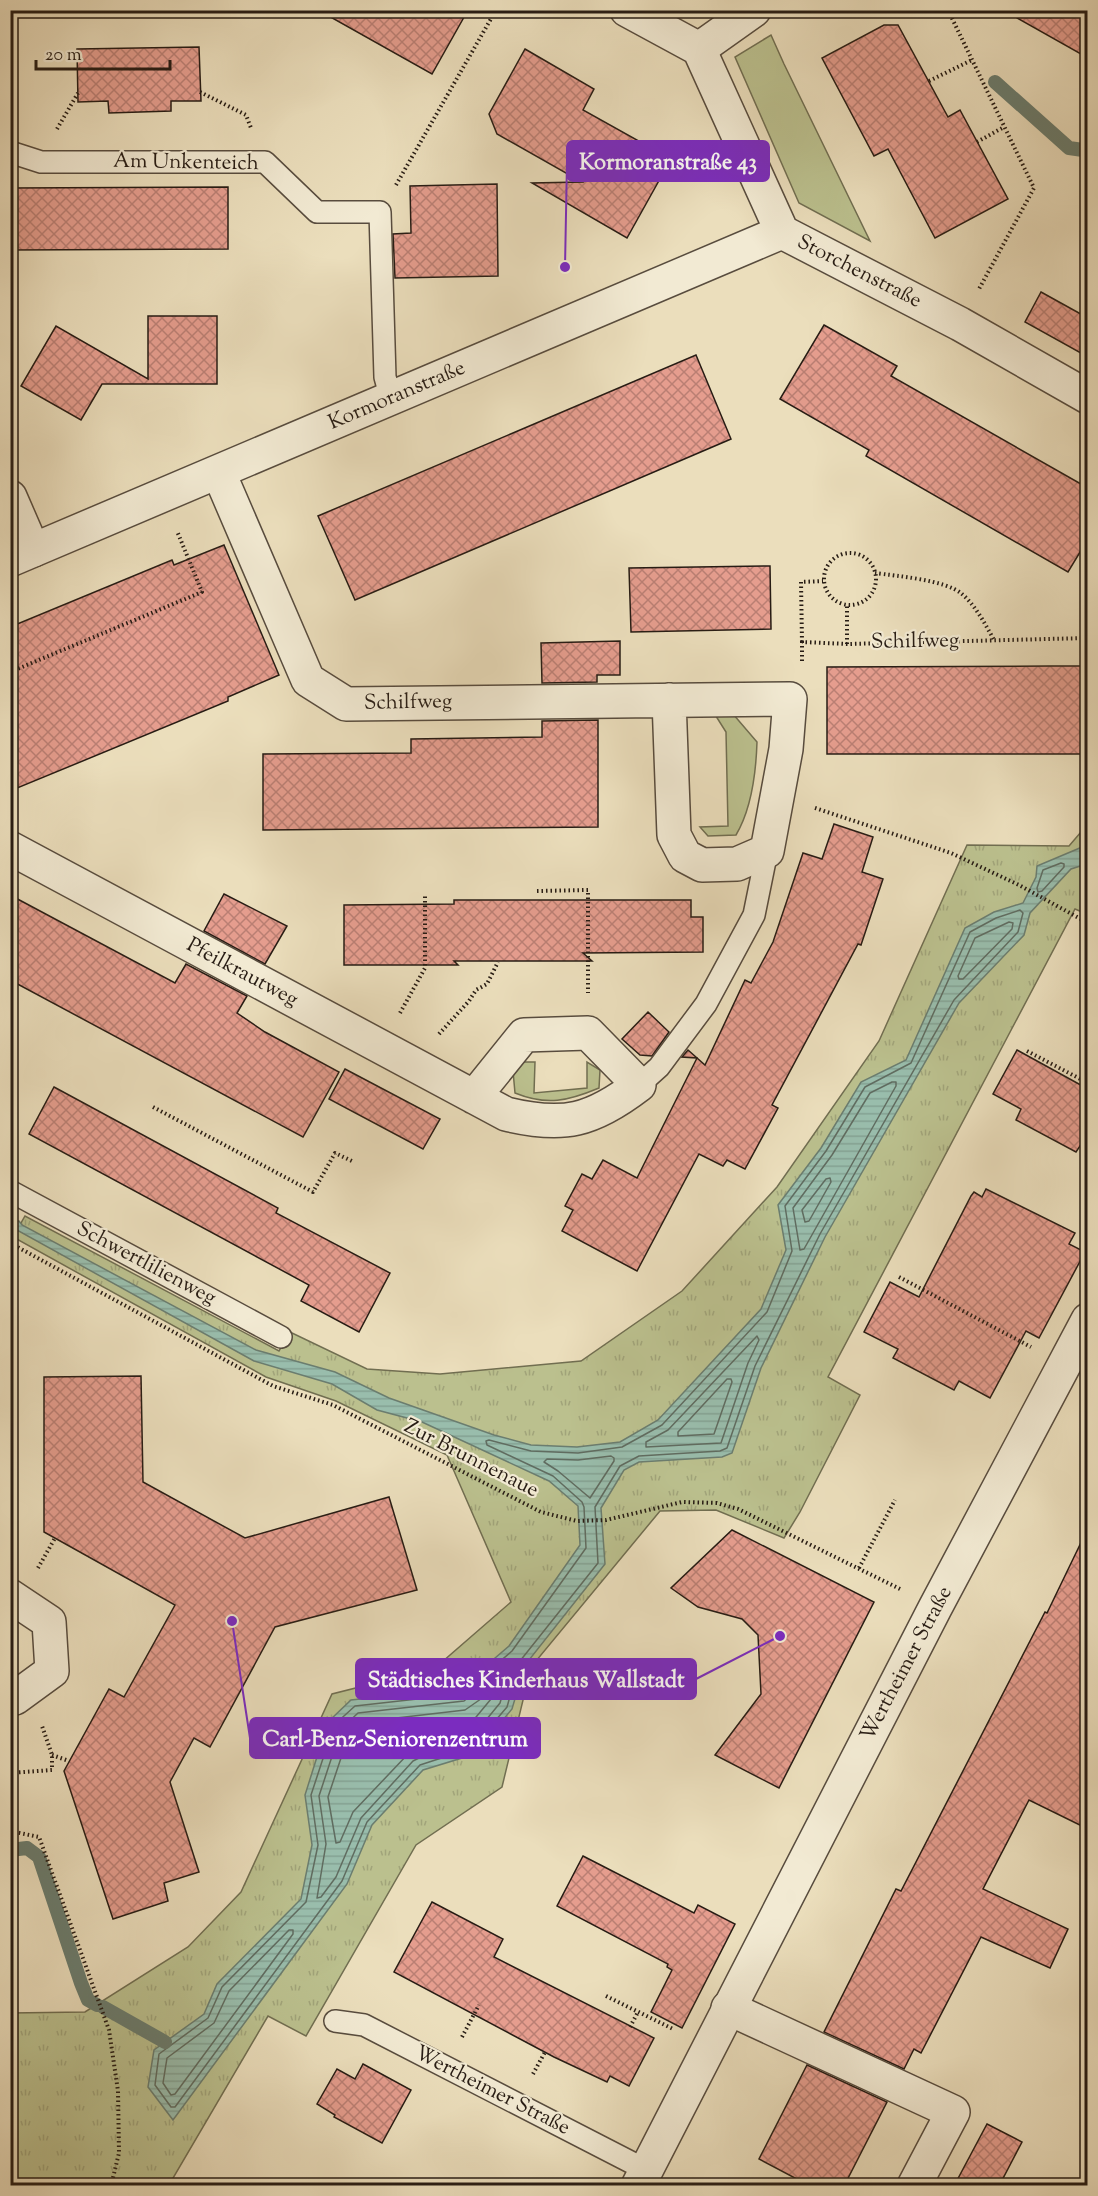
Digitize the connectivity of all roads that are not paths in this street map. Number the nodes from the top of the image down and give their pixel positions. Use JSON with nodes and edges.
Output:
{"nodes":[{"id":1,"x":627,"y":10,"type":"edge"},
{"id":2,"x":754,"y":10,"type":"edge"},
{"id":3,"x":699,"y":49,"type":"junction"},
{"id":4,"x":10,"y":152,"type":"edge"},
{"id":5,"x":782,"y":232,"type":"junction"},
{"id":6,"x":1088,"y":397,"type":"edge"},
{"id":7,"x":391,"y":399,"type":"junction"},
{"id":8,"x":219,"y":472,"type":"junction"},
{"id":9,"x":10,"y":497,"type":"edge"},
{"id":10,"x":22,"y":555,"type":"edge"},
{"id":11,"x":669,"y":700,"type":"junction"},
{"id":12,"x":10,"y":848,"type":"edge"},
{"id":13,"x":767,"y":851,"type":"junction"},
{"id":14,"x":639,"y":1085,"type":"junction"},
{"id":15,"x":474,"y":1097,"type":"junction"},
{"id":16,"x":10,"y":1191,"type":"edge"},
{"id":17,"x":1088,"y":1320,"type":"edge"},
{"id":18,"x":281,"y":1337,"type":"dead end"},
{"id":19,"x":10,"y":1596,"type":"edge"},
{"id":20,"x":10,"y":1698,"type":"edge"},
{"id":21,"x":728,"y":2008,"type":"junction"},
{"id":22,"x":335,"y":2021,"type":"dead end"},
{"id":23,"x":642,"y":2178,"type":"edge"},
{"id":24,"x":914,"y":2186,"type":"edge"}],
"edges":[{"from":1,"to":3,"type":"street"},
{"from":2,"to":3,"type":"street"},
{"from":3,"to":5,"type":"street","name":"Storchenstraße"},
{"from":4,"to":7,"type":"lane","name":"Am Unkenteich"},
{"from":5,"to":6,"type":"street","name":"Storchenstraße"},
{"from":5,"to":7,"type":"street","name":"Kormoranstraße"},
{"from":7,"to":8,"type":"street","name":"Kormoranstraße"},
{"from":8,"to":10,"type":"street","name":"Kormoranstraße"},
{"from":8,"to":11,"type":"street","name":"Schilfweg"},
{"from":9,"to":10,"type":"street"},
{"from":11,"to":13,"type":"street"},
{"from":11,"to":13,"type":"street","name":"Schilfweg"},
{"from":12,"to":15,"type":"street","name":"Pfeilkrautweg"},
{"from":13,"to":14,"type":"lane","name":"Pfeilkrautweg"},
{"from":14,"to":15,"type":"street","name":"Pfeilkrautweg"},
{"from":14,"to":15,"type":"street"},
{"from":16,"to":18,"type":"lane","name":"Schwertlilienweg"},
{"from":17,"to":21,"type":"street","name":"Wertheimer Straße"},
{"from":19,"to":20,"type":"street"},
{"from":21,"to":23,"type":"street","name":"Wertheimer Straße"},
{"from":21,"to":24,"type":"street"},
{"from":22,"to":23,"type":"lane","name":"Wertheimer Straße"}]}
